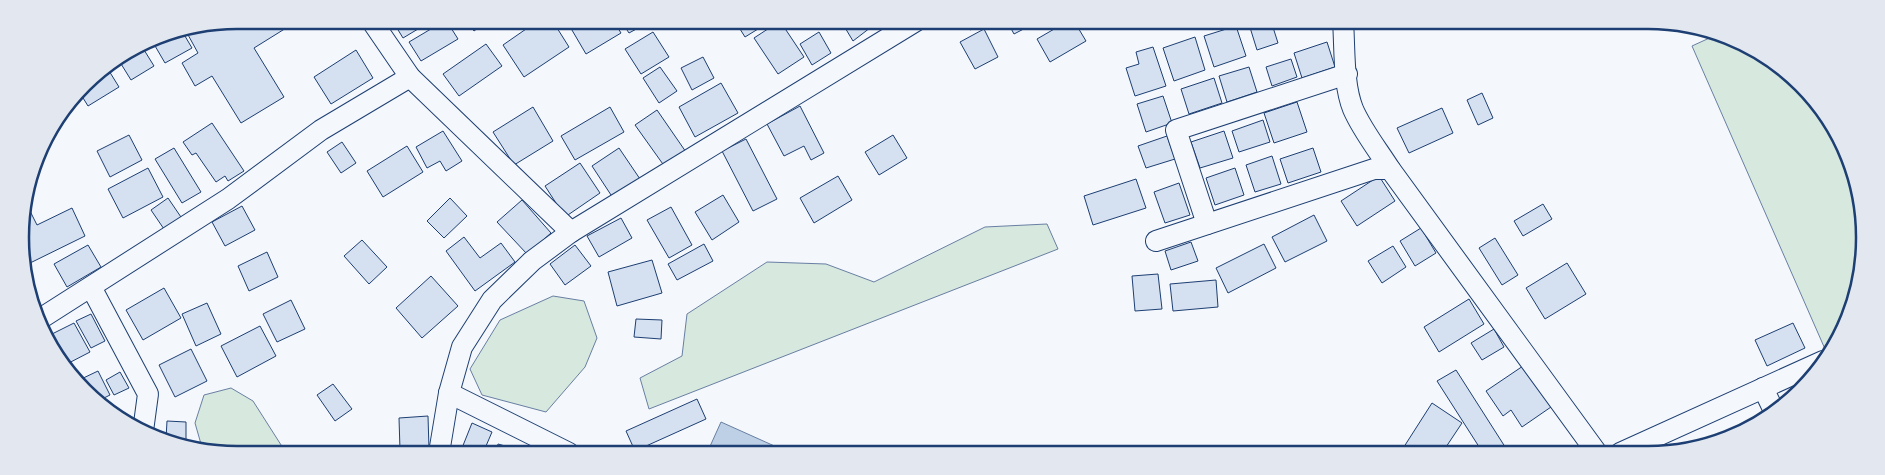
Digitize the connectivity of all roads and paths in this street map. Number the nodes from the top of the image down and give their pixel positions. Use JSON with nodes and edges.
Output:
{"nodes":[{"id":1,"x":377,"y":29,"type":"edge"},
{"id":2,"x":903,"y":29,"type":"edge"},
{"id":3,"x":1344,"y":29,"type":"edge"},
{"id":4,"x":1347,"y":74,"type":"junction"},
{"id":5,"x":410,"y":77,"type":"junction"},
{"id":6,"x":1390,"y":169,"type":"junction"},
{"id":7,"x":1207,"y":224,"type":"junction"},
{"id":8,"x":571,"y":232,"type":"junction"},
{"id":9,"x":1156,"y":241,"type":"dead end"},
{"id":10,"x":91,"y":287,"type":"junction"},
{"id":11,"x":44,"y":315,"type":"edge"},
{"id":12,"x":1812,"y":366,"type":"edge"},
{"id":13,"x":1763,"y":388,"type":"junction"},
{"id":14,"x":449,"y":393,"type":"junction"},
{"id":15,"x":1771,"y":405,"type":"edge"},
{"id":16,"x":144,"y":424,"type":"edge"},
{"id":17,"x":439,"y":446,"type":"edge"},
{"id":18,"x":543,"y":446,"type":"edge"},
{"id":19,"x":1592,"y":446,"type":"edge"},
{"id":20,"x":1635,"y":446,"type":"edge"}],
"edges":[{"from":1,"to":5,"type":"street"},
{"from":2,"to":8,"type":"street"},
{"from":3,"to":4,"type":"street"},
{"from":4,"to":6,"type":"street"},
{"from":4,"to":7,"type":"street"},
{"from":5,"to":8,"type":"street"},
{"from":5,"to":10,"type":"street"},
{"from":6,"to":7,"type":"street"},
{"from":6,"to":19,"type":"street"},
{"from":7,"to":9,"type":"street"},
{"from":8,"to":14,"type":"street"},
{"from":10,"to":11,"type":"street"},
{"from":10,"to":16,"type":"street"},
{"from":12,"to":13,"type":"street"},
{"from":13,"to":15,"type":"street"},
{"from":13,"to":20,"type":"street"},
{"from":14,"to":17,"type":"street"},
{"from":14,"to":18,"type":"street"}]}
